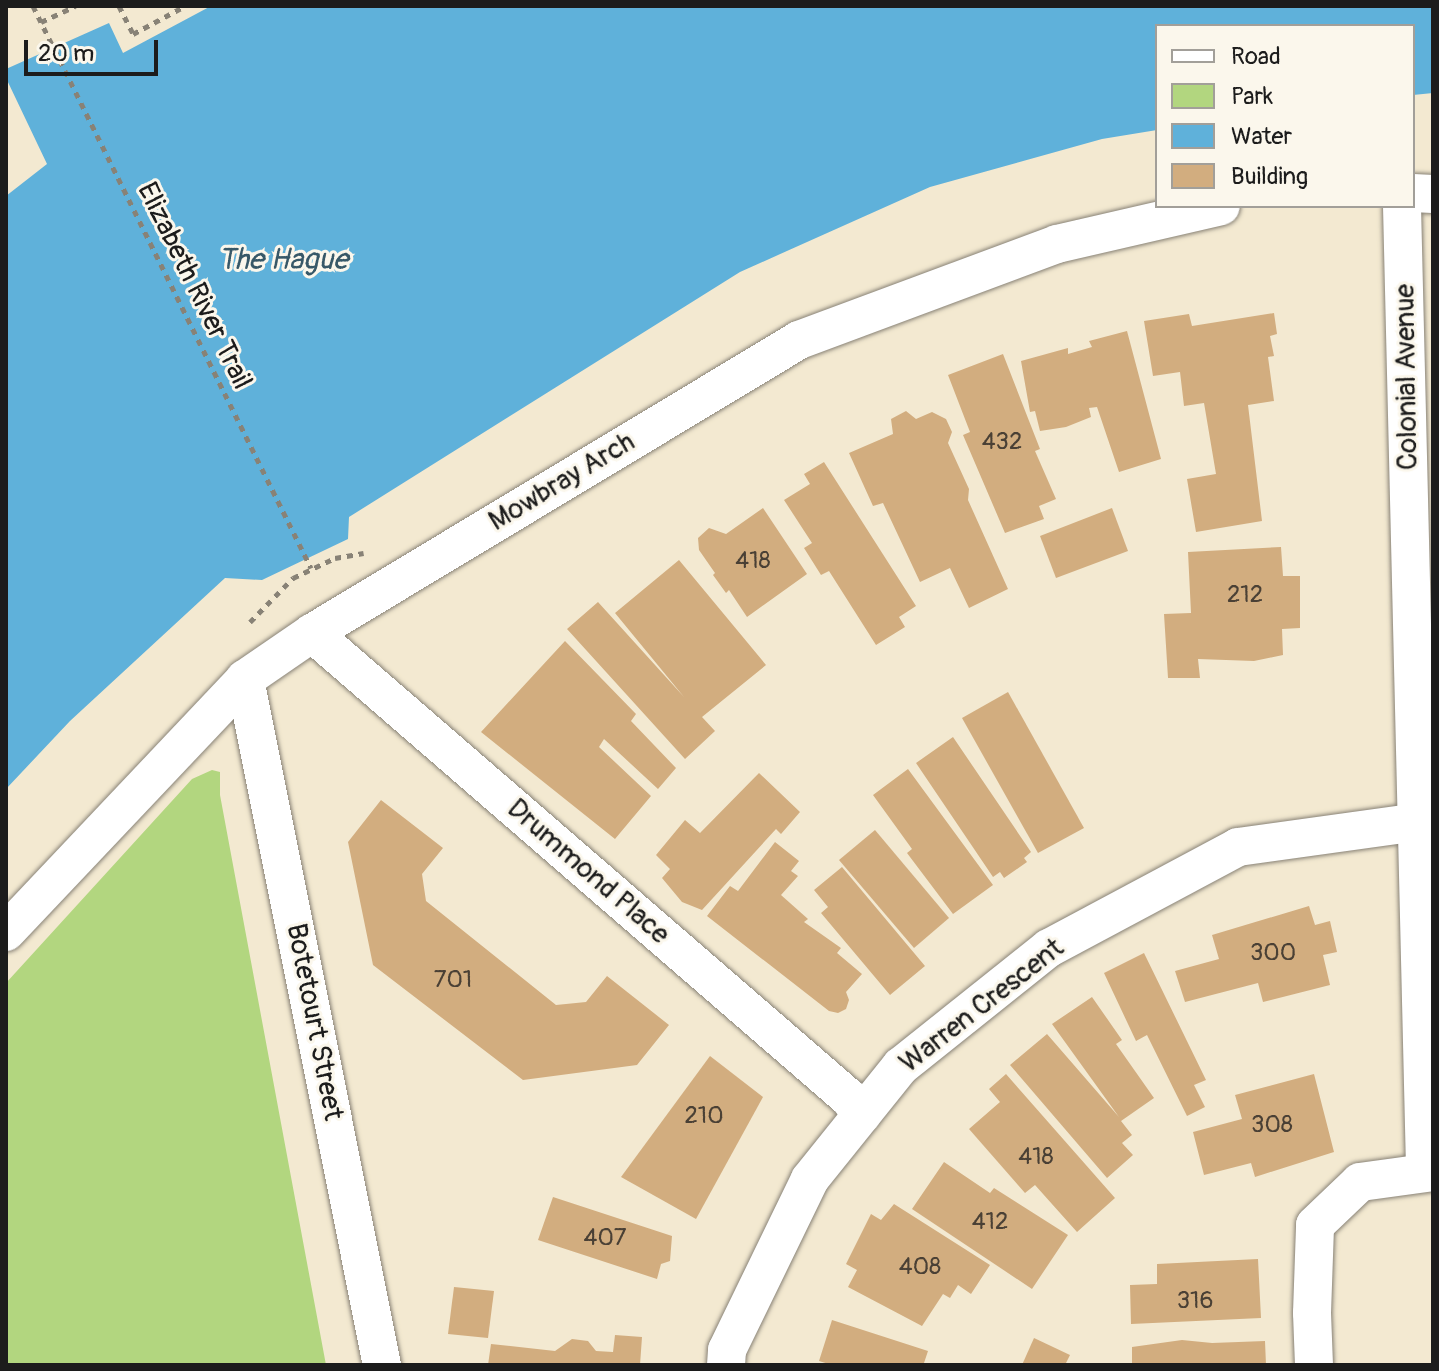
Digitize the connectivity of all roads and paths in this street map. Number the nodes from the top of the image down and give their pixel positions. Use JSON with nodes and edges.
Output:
{"nodes":[{"id":1,"x":33,"y":6,"type":"edge"},
{"id":2,"x":75,"y":6,"type":"edge"},
{"id":3,"x":119,"y":6,"type":"edge"},
{"id":4,"x":185,"y":6,"type":"edge"},
{"id":5,"x":41,"y":22,"type":"junction"},
{"id":6,"x":1212,"y":208,"type":"edge"},
{"id":7,"x":1402,"y":208,"type":"edge"},
{"id":8,"x":367,"y":553,"type":"dead end"},
{"id":9,"x":311,"y":568,"type":"junction"},
{"id":10,"x":247,"y":628,"type":"dead end"},
{"id":11,"x":312,"y":633,"type":"junction"},
{"id":12,"x":245,"y":679,"type":"junction"},
{"id":13,"x":1425,"y":822,"type":"edge"},
{"id":14,"x":6,"y":932,"type":"edge"},
{"id":15,"x":862,"y":1115,"type":"junction"},
{"id":16,"x":1429,"y":1172,"type":"edge"},
{"id":17,"x":382,"y":1365,"type":"edge"},
{"id":18,"x":726,"y":1365,"type":"edge"},
{"id":19,"x":1314,"y":1365,"type":"edge"}],
"edges":[{"from":1,"to":5,"type":"path","name":"Elizabeth River Trail"},
{"from":2,"to":5,"type":"path"},
{"from":3,"to":4,"type":"path"},
{"from":5,"to":9,"type":"path","name":"Elizabeth River Trail"},
{"from":6,"to":11,"type":"street","name":"Mowbray Arch"},
{"from":7,"to":13,"type":"street","name":"Colonial Avenue"},
{"from":8,"to":9,"type":"path"},
{"from":9,"to":10,"type":"path"},
{"from":11,"to":12,"type":"street","name":"Mowbray Arch"},
{"from":11,"to":15,"type":"street","name":"Drummond Place"},
{"from":12,"to":14,"type":"street","name":"Mowbray Arch"},
{"from":12,"to":17,"type":"street","name":"Botetourt Street"},
{"from":13,"to":15,"type":"street","name":"Warren Crescent"},
{"from":13,"to":16,"type":"street","name":"Colonial Avenue"},
{"from":15,"to":18,"type":"street","name":"Warren Crescent"},
{"from":16,"to":19,"type":"street"}]}
